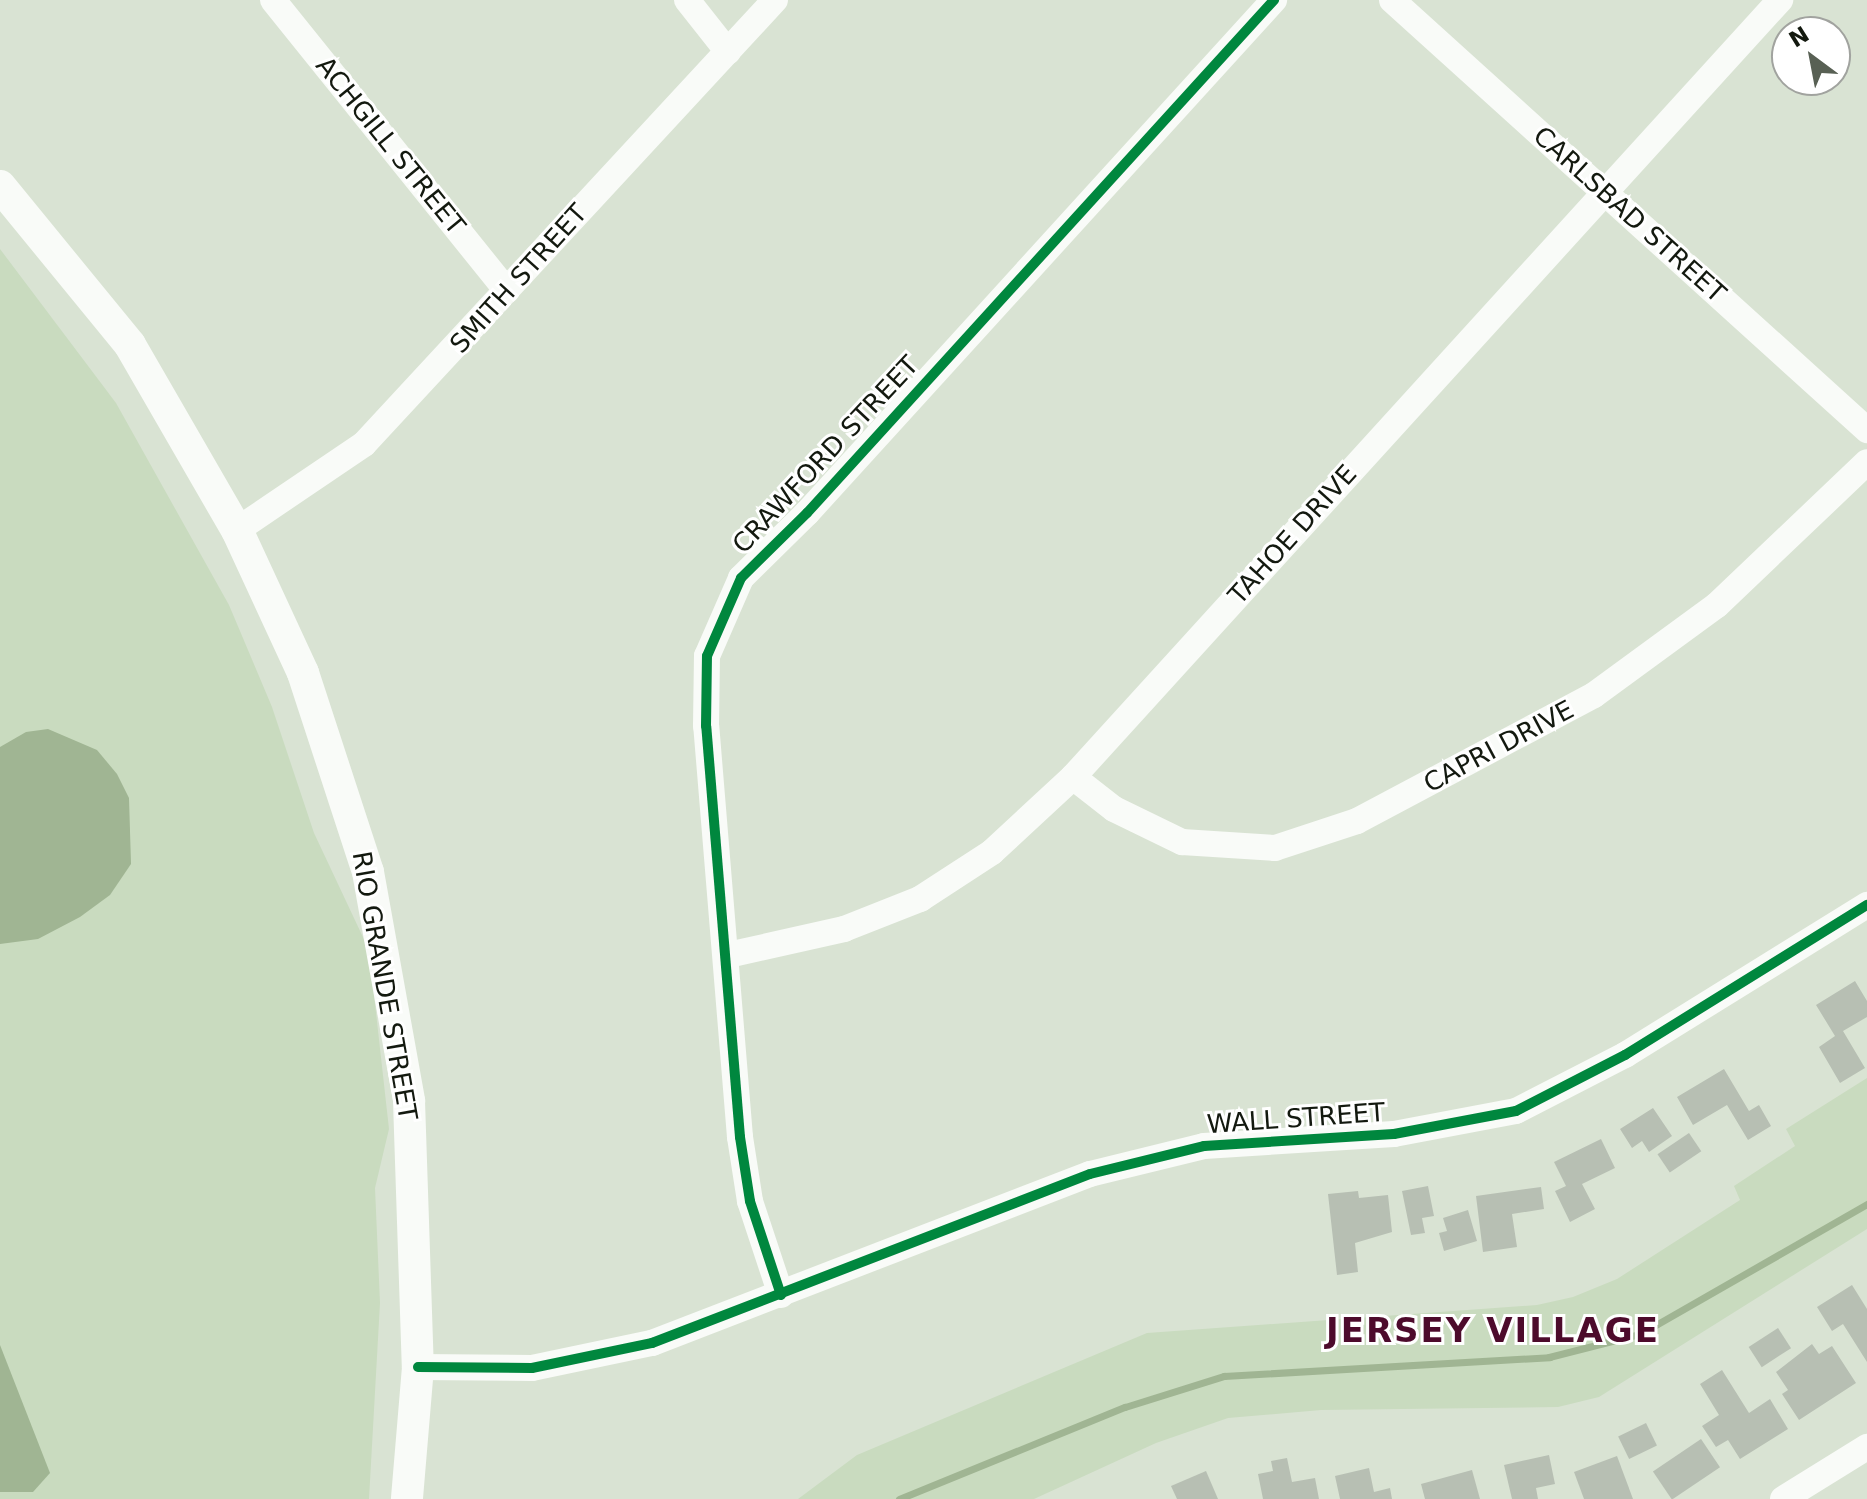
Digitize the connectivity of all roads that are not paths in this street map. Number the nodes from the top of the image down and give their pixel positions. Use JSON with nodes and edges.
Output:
{"nodes":[{"id":1,"x":273,"y":0,"type":"edge"},
{"id":2,"x":687,"y":0,"type":"edge"},
{"id":3,"x":775,"y":0,"type":"edge"},
{"id":4,"x":1274,"y":0,"type":"edge"},
{"id":5,"x":1392,"y":0,"type":"edge"},
{"id":6,"x":1780,"y":0,"type":"edge"},
{"id":7,"x":728,"y":52,"type":"junction"},
{"id":8,"x":0,"y":186,"type":"edge"},
{"id":9,"x":1604,"y":192,"type":"junction"},
{"id":10,"x":507,"y":291,"type":"junction"},
{"id":11,"x":1867,"y":430,"type":"edge"},
{"id":12,"x":1867,"y":462,"type":"edge"},
{"id":13,"x":237,"y":530,"type":"junction"},
{"id":14,"x":1073,"y":777,"type":"junction"},
{"id":15,"x":1867,"y":905,"type":"edge"},
{"id":16,"x":728,"y":955,"type":"junction"},
{"id":17,"x":781,"y":1295,"type":"junction"},
{"id":18,"x":418,"y":1367,"type":"junction"},
{"id":19,"x":1867,"y":1447,"type":"edge"},
{"id":20,"x":407,"y":1499,"type":"edge"},
{"id":21,"x":1783,"y":1499,"type":"edge"}],
"edges":[{"from":1,"to":10,"type":"street","name":"ACHGILL STREET"},
{"from":2,"to":7,"type":"street"},
{"from":3,"to":7,"type":"street","name":"SMITH STREET"},
{"from":4,"to":16,"type":"street","name":"CRAWFORD STREET"},
{"from":5,"to":9,"type":"street","name":"CARLSBAD STREET"},
{"from":6,"to":9,"type":"street","name":"TAHOE DRIVE"},
{"from":7,"to":10,"type":"street","name":"SMITH STREET"},
{"from":8,"to":13,"type":"street","name":"RIO GRANDE STREET"},
{"from":9,"to":11,"type":"street","name":"CARLSBAD STREET"},
{"from":9,"to":14,"type":"street","name":"TAHOE DRIVE"},
{"from":10,"to":13,"type":"street","name":"SMITH STREET"},
{"from":12,"to":14,"type":"street","name":"CAPRI DRIVE"},
{"from":13,"to":18,"type":"street","name":"RIO GRANDE STREET"},
{"from":14,"to":16,"type":"street","name":"TAHOE DRIVE"},
{"from":15,"to":17,"type":"street","name":"WALL STREET"},
{"from":16,"to":17,"type":"street","name":"CRAWFORD STREET"},
{"from":17,"to":18,"type":"street","name":"WALL STREET"},
{"from":18,"to":20,"type":"street","name":"RIO GRANDE STREET"},
{"from":19,"to":21,"type":"street"}]}
